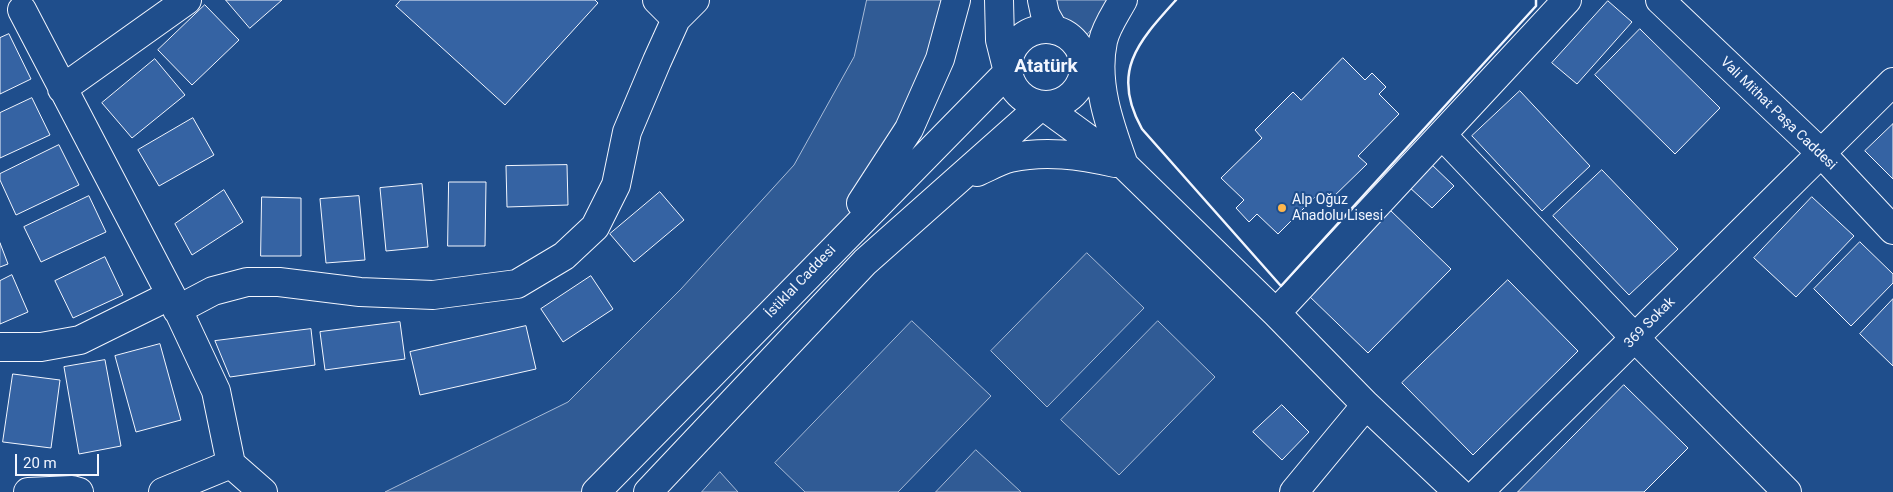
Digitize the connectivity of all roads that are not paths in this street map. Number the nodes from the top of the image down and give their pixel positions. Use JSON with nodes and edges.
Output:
{"nodes":[{"id":1,"x":187,"y":0,"type":"edge"},
{"id":2,"x":657,"y":0,"type":"edge"},
{"id":3,"x":695,"y":0,"type":"edge"},
{"id":4,"x":956,"y":0,"type":"edge"},
{"id":5,"x":999,"y":0,"type":"edge"},
{"id":6,"x":1042,"y":0,"type":"edge"},
{"id":7,"x":1117,"y":0,"type":"edge"},
{"id":8,"x":1123,"y":0,"type":"edge"},
{"id":9,"x":1568,"y":0,"type":"edge"},
{"id":10,"x":1660,"y":0,"type":"edge"},
{"id":11,"x":19,"y":10,"type":"edge"},
{"id":12,"x":676,"y":19,"type":"junction"},
{"id":13,"x":1054,"y":30,"type":"junction"},
{"id":14,"x":1077,"y":46,"type":"junction"},
{"id":15,"x":1008,"y":72,"type":"junction"},
{"id":16,"x":1893,"y":82,"type":"edge"},
{"id":17,"x":62,"y":89,"type":"junction"},
{"id":18,"x":1075,"y":91,"type":"junction"},
{"id":19,"x":1042,"y":105,"type":"junction"},
{"id":20,"x":1444,"y":136,"type":"junction"},
{"id":21,"x":1821,"y":153,"type":"junction"},
{"id":22,"x":1124,"y":164,"type":"junction"},
{"id":23,"x":954,"y":183,"type":"junction"},
{"id":24,"x":1893,"y":230,"type":"edge"},
{"id":25,"x":812,"y":270,"type":"junction"},
{"id":26,"x":174,"y":303,"type":"junction"},
{"id":27,"x":1276,"y":313,"type":"junction"},
{"id":28,"x":1635,"y":338,"type":"junction"},
{"id":29,"x":0,"y":347,"type":"edge"},
{"id":30,"x":1366,"y":405,"type":"junction"},
{"id":31,"x":231,"y":464,"type":"junction"},
{"id":32,"x":1300,"y":490,"type":"edge"},
{"id":33,"x":28,"y":492,"type":"edge"},
{"id":34,"x":79,"y":492,"type":"edge"},
{"id":35,"x":163,"y":492,"type":"edge"},
{"id":36,"x":263,"y":492,"type":"edge"},
{"id":37,"x":596,"y":492,"type":"edge"},
{"id":38,"x":648,"y":492,"type":"edge"},
{"id":39,"x":1458,"y":492,"type":"edge"},
{"id":40,"x":1480,"y":492,"type":"edge"},
{"id":41,"x":1787,"y":492,"type":"edge"}],
"edges":[{"from":1,"to":17,"type":"street"},
{"from":2,"to":12,"type":"street"},
{"from":3,"to":12,"type":"street"},
{"from":4,"to":25,"type":"street"},
{"from":5,"to":15,"type":"street"},
{"from":6,"to":13,"type":"street"},
{"from":7,"to":14,"type":"street"},
{"from":8,"to":22,"type":"street"},
{"from":9,"to":20,"type":"street"},
{"from":10,"to":21,"type":"street","name":"Vali Mithat Paşa Caddesi"},
{"from":11,"to":17,"type":"street"},
{"from":12,"to":26,"type":"street"},
{"from":13,"to":14,"type":"street"},
{"from":13,"to":15,"type":"street"},
{"from":14,"to":18,"type":"street"},
{"from":15,"to":19,"type":"street"},
{"from":15,"to":25,"type":"street","name":"İstiklal Caddesi"},
{"from":16,"to":21,"type":"street","name":"369 Sokak"},
{"from":17,"to":26,"type":"street"},
{"from":18,"to":19,"type":"street"},
{"from":18,"to":22,"type":"street"},
{"from":19,"to":22,"type":"street"},
{"from":19,"to":23,"type":"street"},
{"from":20,"to":27,"type":"street"},
{"from":20,"to":28,"type":"street"},
{"from":21,"to":24,"type":"street","name":"Vali Mithat Paşa Caddesi"},
{"from":21,"to":28,"type":"street","name":"369 Sokak"},
{"from":22,"to":23,"type":"street"},
{"from":22,"to":27,"type":"street"},
{"from":23,"to":38,"type":"street"},
{"from":25,"to":37,"type":"street","name":"İstiklal Caddesi"},
{"from":26,"to":29,"type":"street"},
{"from":26,"to":31,"type":"street"},
{"from":27,"to":30,"type":"street"},
{"from":28,"to":40,"type":"street","name":"369 Sokak"},
{"from":28,"to":41,"type":"street"},
{"from":30,"to":32,"type":"street"},
{"from":30,"to":39,"type":"street"},
{"from":31,"to":35,"type":"street"},
{"from":31,"to":36,"type":"street"},
{"from":33,"to":34,"type":"street"}]}
